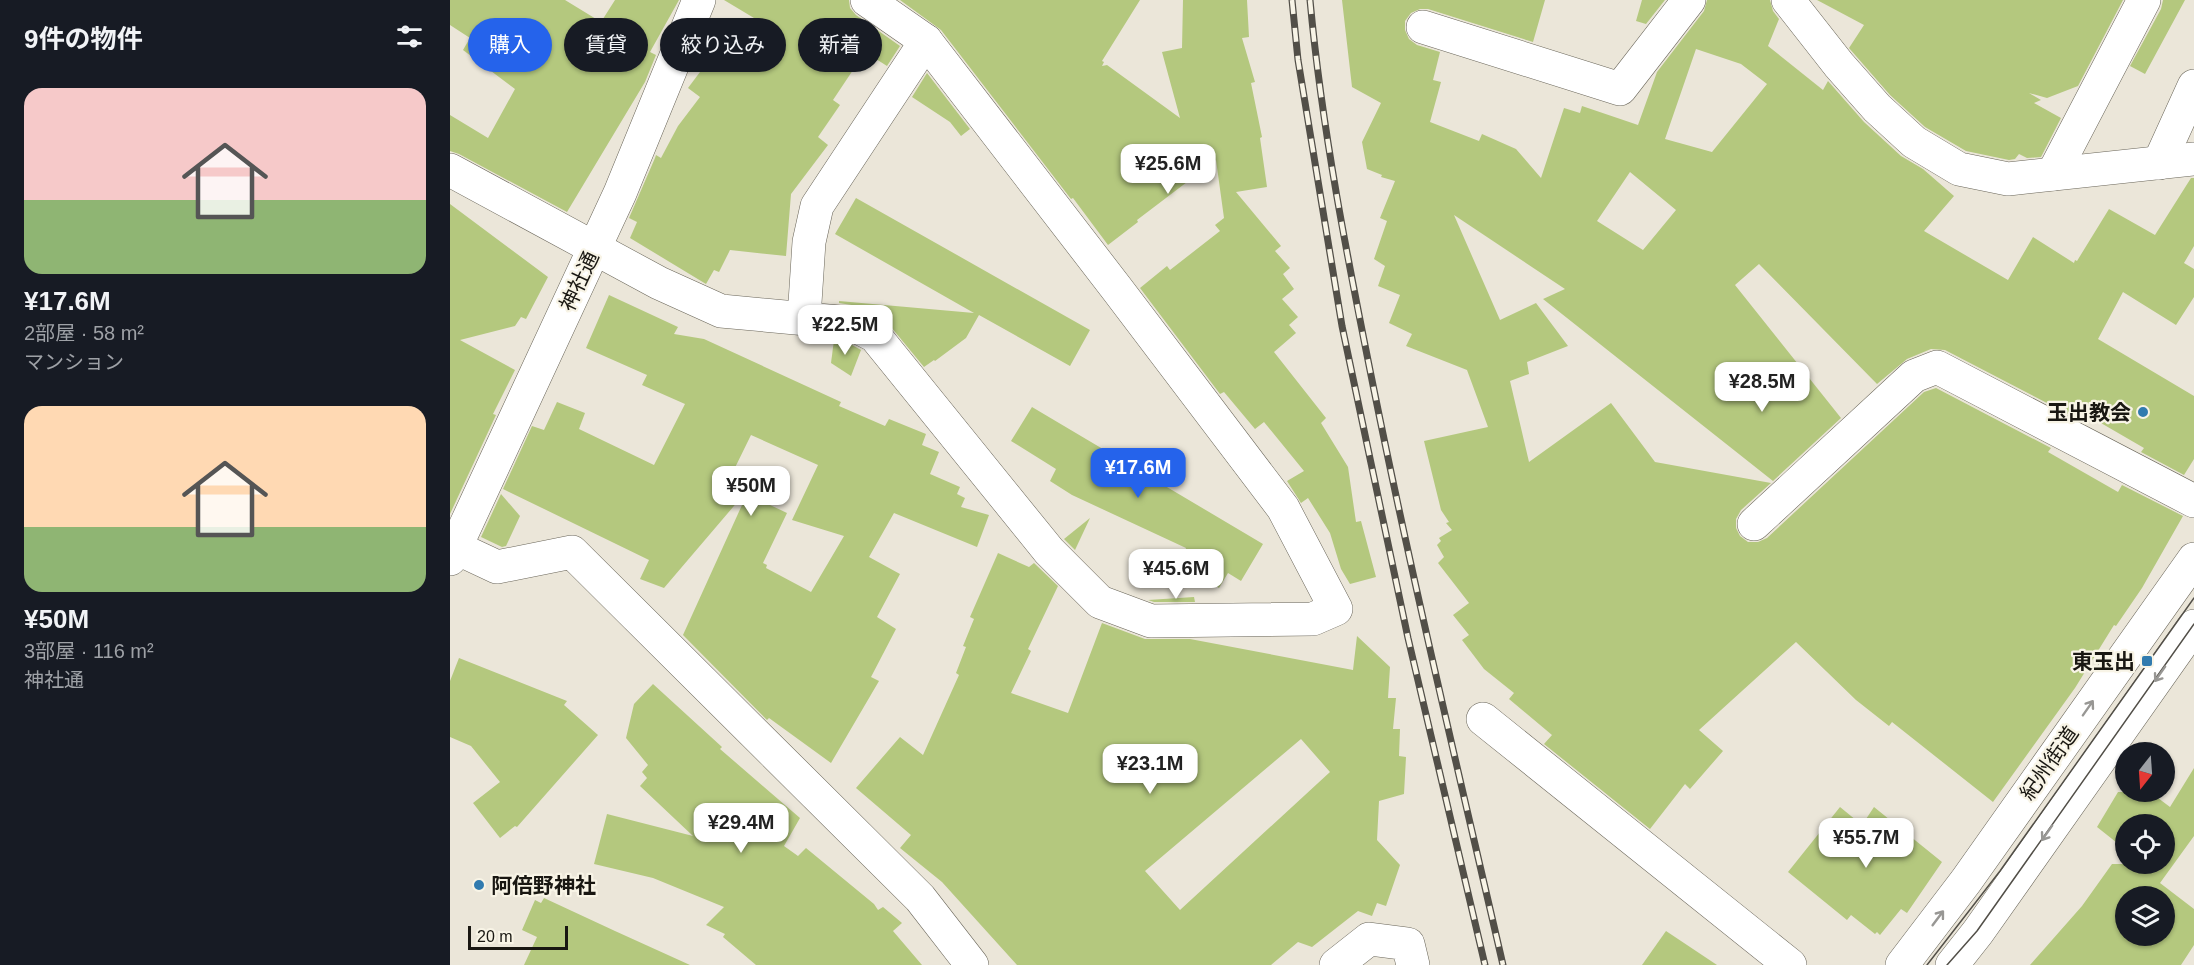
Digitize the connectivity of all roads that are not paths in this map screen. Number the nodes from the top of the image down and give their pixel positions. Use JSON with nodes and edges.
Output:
{"nodes":[{"id":1,"x":699,"y":0,"type":"edge"},
{"id":2,"x":867,"y":0,"type":"edge"},
{"id":3,"x":1689,"y":0,"type":"edge"},
{"id":4,"x":1788,"y":0,"type":"edge"},
{"id":5,"x":2144,"y":0,"type":"edge"},
{"id":6,"x":1423,"y":27,"type":"dead end"},
{"id":7,"x":926,"y":41,"type":"junction"},
{"id":8,"x":2194,"y":86,"type":"edge"},
{"id":9,"x":2194,"y":159,"type":"edge"},
{"id":10,"x":2159,"y":163,"type":"junction"},
{"id":11,"x":450,"y":170,"type":"edge"},
{"id":12,"x":2053,"y":174,"type":"junction"},
{"id":13,"x":594,"y":249,"type":"junction"},
{"id":14,"x":804,"y":318,"type":"junction"},
{"id":15,"x":2194,"y":501,"type":"edge"},
{"id":16,"x":1754,"y":524,"type":"dead end"},
{"id":17,"x":452,"y":551,"type":"edge"},
{"id":18,"x":2194,"y":559,"type":"edge"},
{"id":19,"x":2167,"y":599,"type":"junction"},
{"id":20,"x":2194,"y":620,"type":"edge"},
{"id":21,"x":2194,"y":626,"type":"edge"},
{"id":22,"x":1483,"y":719,"type":"dead end"},
{"id":23,"x":972,"y":965,"type":"edge"},
{"id":24,"x":1336,"y":965,"type":"edge"},
{"id":25,"x":1413,"y":965,"type":"edge"},
{"id":26,"x":1790,"y":965,"type":"edge"},
{"id":27,"x":1902,"y":965,"type":"edge"},
{"id":28,"x":1952,"y":965,"type":"edge"}],
"edges":[{"from":1,"to":13,"type":"street","name":"神社通"},
{"from":2,"to":7,"type":"street"},
{"from":3,"to":6,"type":"street"},
{"from":4,"to":12,"type":"street"},
{"from":5,"to":12,"type":"street"},
{"from":7,"to":14,"type":"street"},
{"from":7,"to":14,"type":"street"},
{"from":8,"to":10,"type":"street"},
{"from":9,"to":10,"type":"street"},
{"from":10,"to":12,"type":"street"},
{"from":11,"to":13,"type":"street"},
{"from":13,"to":14,"type":"street"},
{"from":13,"to":17,"type":"street","name":"神社通"},
{"from":15,"to":16,"type":"street"},
{"from":17,"to":23,"type":"street"},
{"from":18,"to":19,"type":"street","name":"紀州街道"},
{"from":19,"to":20,"type":"street"},
{"from":27,"to":19,"type":"street","name":"紀州街道","one_way":true},
{"from":21,"to":28,"type":"street","name":"紀州街道","one_way":true},
{"from":22,"to":26,"type":"street"},
{"from":24,"to":25,"type":"street"}]}
